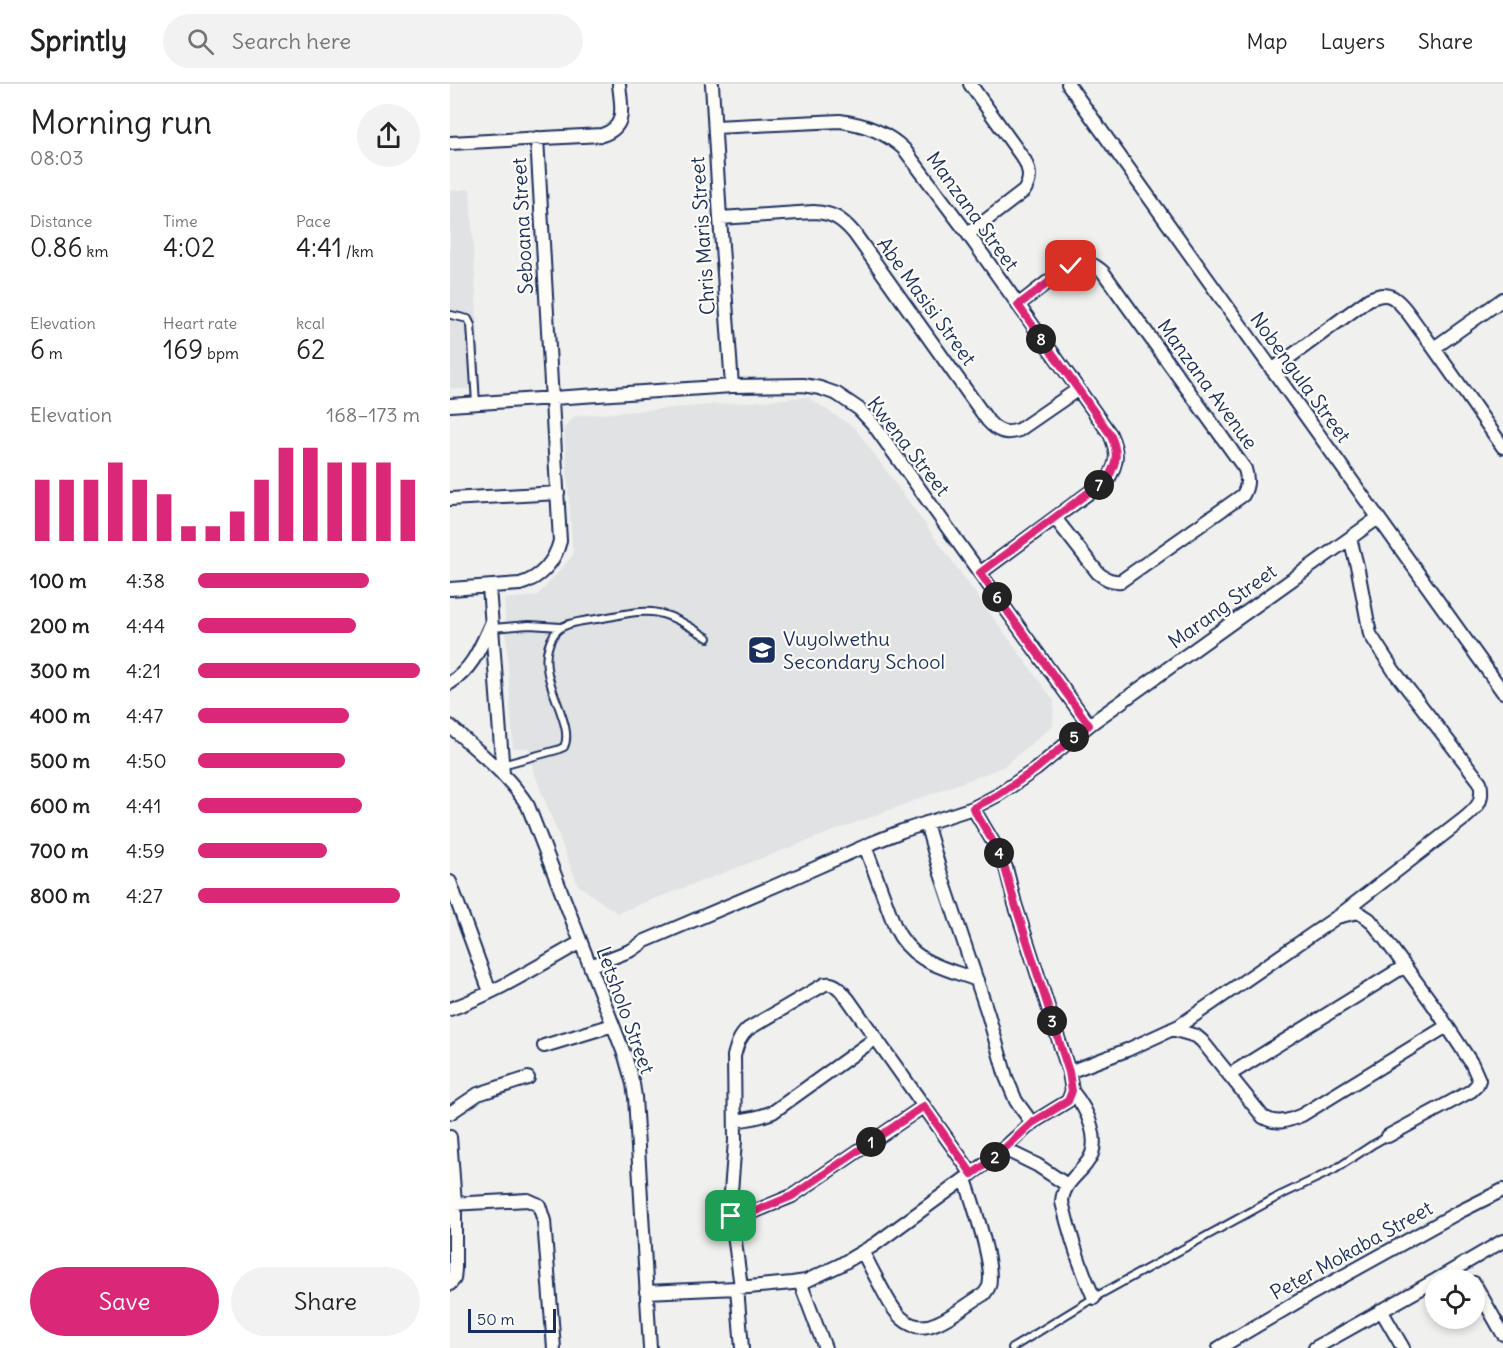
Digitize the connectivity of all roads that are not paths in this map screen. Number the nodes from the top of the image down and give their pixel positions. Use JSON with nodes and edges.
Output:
{"nodes":[{"id":1,"x":620,"y":84,"type":"edge"},
{"id":2,"x":712,"y":84,"type":"edge"},
{"id":3,"x":970,"y":84,"type":"edge"},
{"id":4,"x":1068,"y":84,"type":"edge"},
{"id":5,"x":715,"y":127,"type":"junction"},
{"id":6,"x":537,"y":138,"type":"junction"},
{"id":7,"x":450,"y":143,"type":"edge"},
{"id":8,"x":720,"y":218,"type":"junction"},
{"id":9,"x":968,"y":234,"type":"junction"},
{"id":10,"x":1503,"y":298,"type":"edge"},
{"id":11,"x":1018,"y":305,"type":"junction"},
{"id":12,"x":451,"y":315,"type":"edge"},
{"id":13,"x":1434,"y":348,"type":"junction"},
{"id":14,"x":1272,"y":370,"type":"junction"},
{"id":15,"x":732,"y":386,"type":"junction"},
{"id":16,"x":1077,"y":390,"type":"junction"},
{"id":17,"x":552,"y":399,"type":"junction"},
{"id":18,"x":476,"y":404,"type":"junction"},
{"id":19,"x":450,"y":405,"type":"edge"},
{"id":20,"x":1503,"y":447,"type":"edge"},
{"id":21,"x":558,"y":493,"type":"junction"},
{"id":22,"x":450,"y":499,"type":"edge"},
{"id":23,"x":1055,"y":518,"type":"junction"},
{"id":24,"x":1378,"y":518,"type":"junction"},
{"id":25,"x":1350,"y":538,"type":"junction"},
{"id":26,"x":980,"y":573,"type":"junction"},
{"id":27,"x":489,"y":587,"type":"junction"},
{"id":28,"x":450,"y":589,"type":"edge"},
{"id":29,"x":492,"y":625,"type":"junction"},
{"id":30,"x":561,"y":627,"type":"junction"},
{"id":31,"x":708,"y":638,"type":"dead end"},
{"id":32,"x":450,"y":683,"type":"edge"},
{"id":33,"x":1503,"y":692,"type":"edge"},
{"id":34,"x":1089,"y":725,"type":"junction"},
{"id":35,"x":450,"y":726,"type":"edge"},
{"id":36,"x":502,"y":770,"type":"junction"},
{"id":37,"x":973,"y":808,"type":"junction"},
{"id":38,"x":926,"y":823,"type":"junction"},
{"id":39,"x":865,"y":846,"type":"junction"},
{"id":40,"x":450,"y":882,"type":"edge"},
{"id":41,"x":1337,"y":917,"type":"junction"},
{"id":42,"x":580,"y":942,"type":"junction"},
{"id":43,"x":590,"y":966,"type":"junction"},
{"id":44,"x":1405,"y":966,"type":"junction"},
{"id":45,"x":977,"y":980,"type":"junction"},
{"id":46,"x":490,"y":992,"type":"junction"},
{"id":47,"x":450,"y":1009,"type":"edge"},
{"id":48,"x":613,"y":1025,"type":"junction"},
{"id":49,"x":1447,"y":1026,"type":"junction"},
{"id":50,"x":1172,"y":1029,"type":"junction"},
{"id":51,"x":876,"y":1038,"type":"junction"},
{"id":52,"x":544,"y":1046,"type":"dead end"},
{"id":53,"x":1069,"y":1072,"type":"junction"},
{"id":54,"x":1229,"y":1075,"type":"junction"},
{"id":55,"x":528,"y":1078,"type":"dead end"},
{"id":56,"x":1072,"y":1091,"type":"junction"},
{"id":57,"x":924,"y":1106,"type":"junction"},
{"id":58,"x":450,"y":1113,"type":"edge"},
{"id":59,"x":735,"y":1120,"type":"junction"},
{"id":60,"x":1032,"y":1123,"type":"junction"},
{"id":61,"x":1388,"y":1136,"type":"joint"},
{"id":62,"x":450,"y":1137,"type":"edge"},
{"id":63,"x":1004,"y":1149,"type":"junction"},
{"id":64,"x":969,"y":1177,"type":"junction"},
{"id":65,"x":1067,"y":1185,"type":"junction"},
{"id":66,"x":1503,"y":1190,"type":"edge"},
{"id":67,"x":453,"y":1204,"type":"edge"},
{"id":68,"x":733,"y":1228,"type":"junction"},
{"id":69,"x":1503,"y":1240,"type":"edge"},
{"id":70,"x":863,"y":1252,"type":"junction"},
{"id":71,"x":1464,"y":1264,"type":"junction"},
{"id":72,"x":1455,"y":1269,"type":"edge"},
{"id":73,"x":1467,"y":1269,"type":"edge"},
{"id":74,"x":800,"y":1282,"type":"junction"},
{"id":75,"x":450,"y":1284,"type":"edge"},
{"id":76,"x":1425,"y":1286,"type":"edge"},
{"id":77,"x":739,"y":1288,"type":"junction"},
{"id":78,"x":646,"y":1292,"type":"junction"},
{"id":79,"x":1094,"y":1298,"type":"junction"},
{"id":80,"x":1485,"y":1301,"type":"edge"},
{"id":81,"x":1381,"y":1311,"type":"junction"},
{"id":82,"x":1503,"y":1334,"type":"edge"},
{"id":83,"x":554,"y":1348,"type":"edge"},
{"id":84,"x":650,"y":1348,"type":"edge"},
{"id":85,"x":742,"y":1348,"type":"edge"},
{"id":86,"x":825,"y":1348,"type":"edge"},
{"id":87,"x":1012,"y":1348,"type":"edge"},
{"id":88,"x":1219,"y":1348,"type":"edge"},
{"id":89,"x":1315,"y":1348,"type":"edge"},
{"id":90,"x":1403,"y":1348,"type":"edge"}],
"edges":[{"from":1,"to":6,"type":"street"},
{"from":2,"to":5,"type":"street","name":"Chris Maris Street"},
{"from":3,"to":9,"type":"street"},
{"from":4,"to":14,"type":"street","name":"Nobengula Street"},
{"from":5,"to":8,"type":"street","name":"Chris Maris Street"},
{"from":5,"to":9,"type":"street","name":"Manzana Street"},
{"from":6,"to":7,"type":"street","name":"Seboana Street"},
{"from":6,"to":17,"type":"street","name":"Seboana Street"},
{"from":8,"to":15,"type":"street","name":"Chris Maris Street"},
{"from":8,"to":16,"type":"street","name":"Abe Masisi Street"},
{"from":9,"to":11,"type":"street","name":"Manzana Street"},
{"from":10,"to":13,"type":"street"},
{"from":11,"to":16,"type":"street","name":"Manzana Street"},
{"from":11,"to":23,"type":"street","name":"Manzana Avenue"},
{"from":12,"to":18,"type":"lane"},
{"from":13,"to":14,"type":"street"},
{"from":13,"to":20,"type":"street"},
{"from":14,"to":24,"type":"street","name":"Nobengula Street"},
{"from":15,"to":17,"type":"street","name":"Kwena Street"},
{"from":15,"to":26,"type":"street","name":"Kwena Street"},
{"from":16,"to":23,"type":"street","name":"Manzana Street"},
{"from":17,"to":18,"type":"street","name":"Kwena Street"},
{"from":17,"to":21,"type":"street","name":"Seboana Street"},
{"from":18,"to":19,"type":"street","name":"Kwena Street"},
{"from":21,"to":22,"type":"street"},
{"from":21,"to":27,"type":"street","name":"Seboana Street"},
{"from":23,"to":26,"type":"street","name":"Manzana Street"},
{"from":24,"to":25,"type":"street","name":"Marang Street"},
{"from":24,"to":33,"type":"street","name":"Nobengula Street"},
{"from":25,"to":34,"type":"street","name":"Marang Street"},
{"from":25,"to":41,"type":"street"},
{"from":26,"to":34,"type":"street","name":"Kwena Street"},
{"from":27,"to":28,"type":"street","name":"Seboana Street"},
{"from":27,"to":29,"type":"street"},
{"from":29,"to":30,"type":"lane"},
{"from":29,"to":32,"type":"street"},
{"from":29,"to":36,"type":"street"},
{"from":30,"to":31,"type":"lane"},
{"from":30,"to":36,"type":"lane"},
{"from":34,"to":37,"type":"street","name":"Marang Street"},
{"from":35,"to":36,"type":"street","name":"Letsholo Street"},
{"from":36,"to":42,"type":"street","name":"Letsholo Street"},
{"from":37,"to":38,"type":"street","name":"Marang Street"},
{"from":37,"to":53,"type":"street"},
{"from":38,"to":39,"type":"street","name":"Marang Street"},
{"from":38,"to":45,"type":"street"},
{"from":39,"to":43,"type":"street","name":"Marang Street"},
{"from":39,"to":45,"type":"street"},
{"from":40,"to":46,"type":"street"},
{"from":41,"to":44,"type":"street"},
{"from":41,"to":50,"type":"street"},
{"from":42,"to":43,"type":"street","name":"Letsholo Street"},
{"from":42,"to":46,"type":"street"},
{"from":43,"to":48,"type":"street","name":"Letsholo Street"},
{"from":44,"to":49,"type":"street"},
{"from":44,"to":54,"type":"street"},
{"from":45,"to":60,"type":"street"},
{"from":46,"to":47,"type":"street"},
{"from":48,"to":52,"type":"street"},
{"from":48,"to":78,"type":"street","name":"Letsholo Street"},
{"from":49,"to":54,"type":"street"},
{"from":49,"to":61,"type":"street"},
{"from":50,"to":53,"type":"street"},
{"from":50,"to":54,"type":"street"},
{"from":51,"to":57,"type":"street"},
{"from":51,"to":59,"type":"street"},
{"from":51,"to":59,"type":"street"},
{"from":53,"to":56,"type":"street"},
{"from":55,"to":58,"type":"street"},
{"from":56,"to":60,"type":"street"},
{"from":56,"to":65,"type":"street"},
{"from":57,"to":64,"type":"street"},
{"from":57,"to":68,"type":"street"},
{"from":59,"to":68,"type":"street"},
{"from":60,"to":63,"type":"street"},
{"from":61,"to":79,"type":"lane"},
{"from":62,"to":67,"type":"street"},
{"from":63,"to":64,"type":"street"},
{"from":63,"to":65,"type":"street"},
{"from":64,"to":70,"type":"street"},
{"from":64,"to":70,"type":"street"},
{"from":65,"to":79,"type":"street"},
{"from":66,"to":88,"type":"street","name":"Peter Mokaba Street"},
{"from":67,"to":75,"type":"street"},
{"from":67,"to":83,"type":"street"},
{"from":68,"to":77,"type":"street"},
{"from":69,"to":71,"type":"street"},
{"from":70,"to":74,"type":"street"},
{"from":71,"to":72,"type":"street"},
{"from":71,"to":73,"type":"street"},
{"from":74,"to":77,"type":"street"},
{"from":74,"to":86,"type":"street"},
{"from":76,"to":81,"type":"street"},
{"from":77,"to":78,"type":"street"},
{"from":77,"to":85,"type":"street"},
{"from":78,"to":84,"type":"street","name":"Letsholo Street"},
{"from":79,"to":87,"type":"lane"},
{"from":80,"to":82,"type":"street"},
{"from":81,"to":89,"type":"street"},
{"from":81,"to":90,"type":"street"}]}
